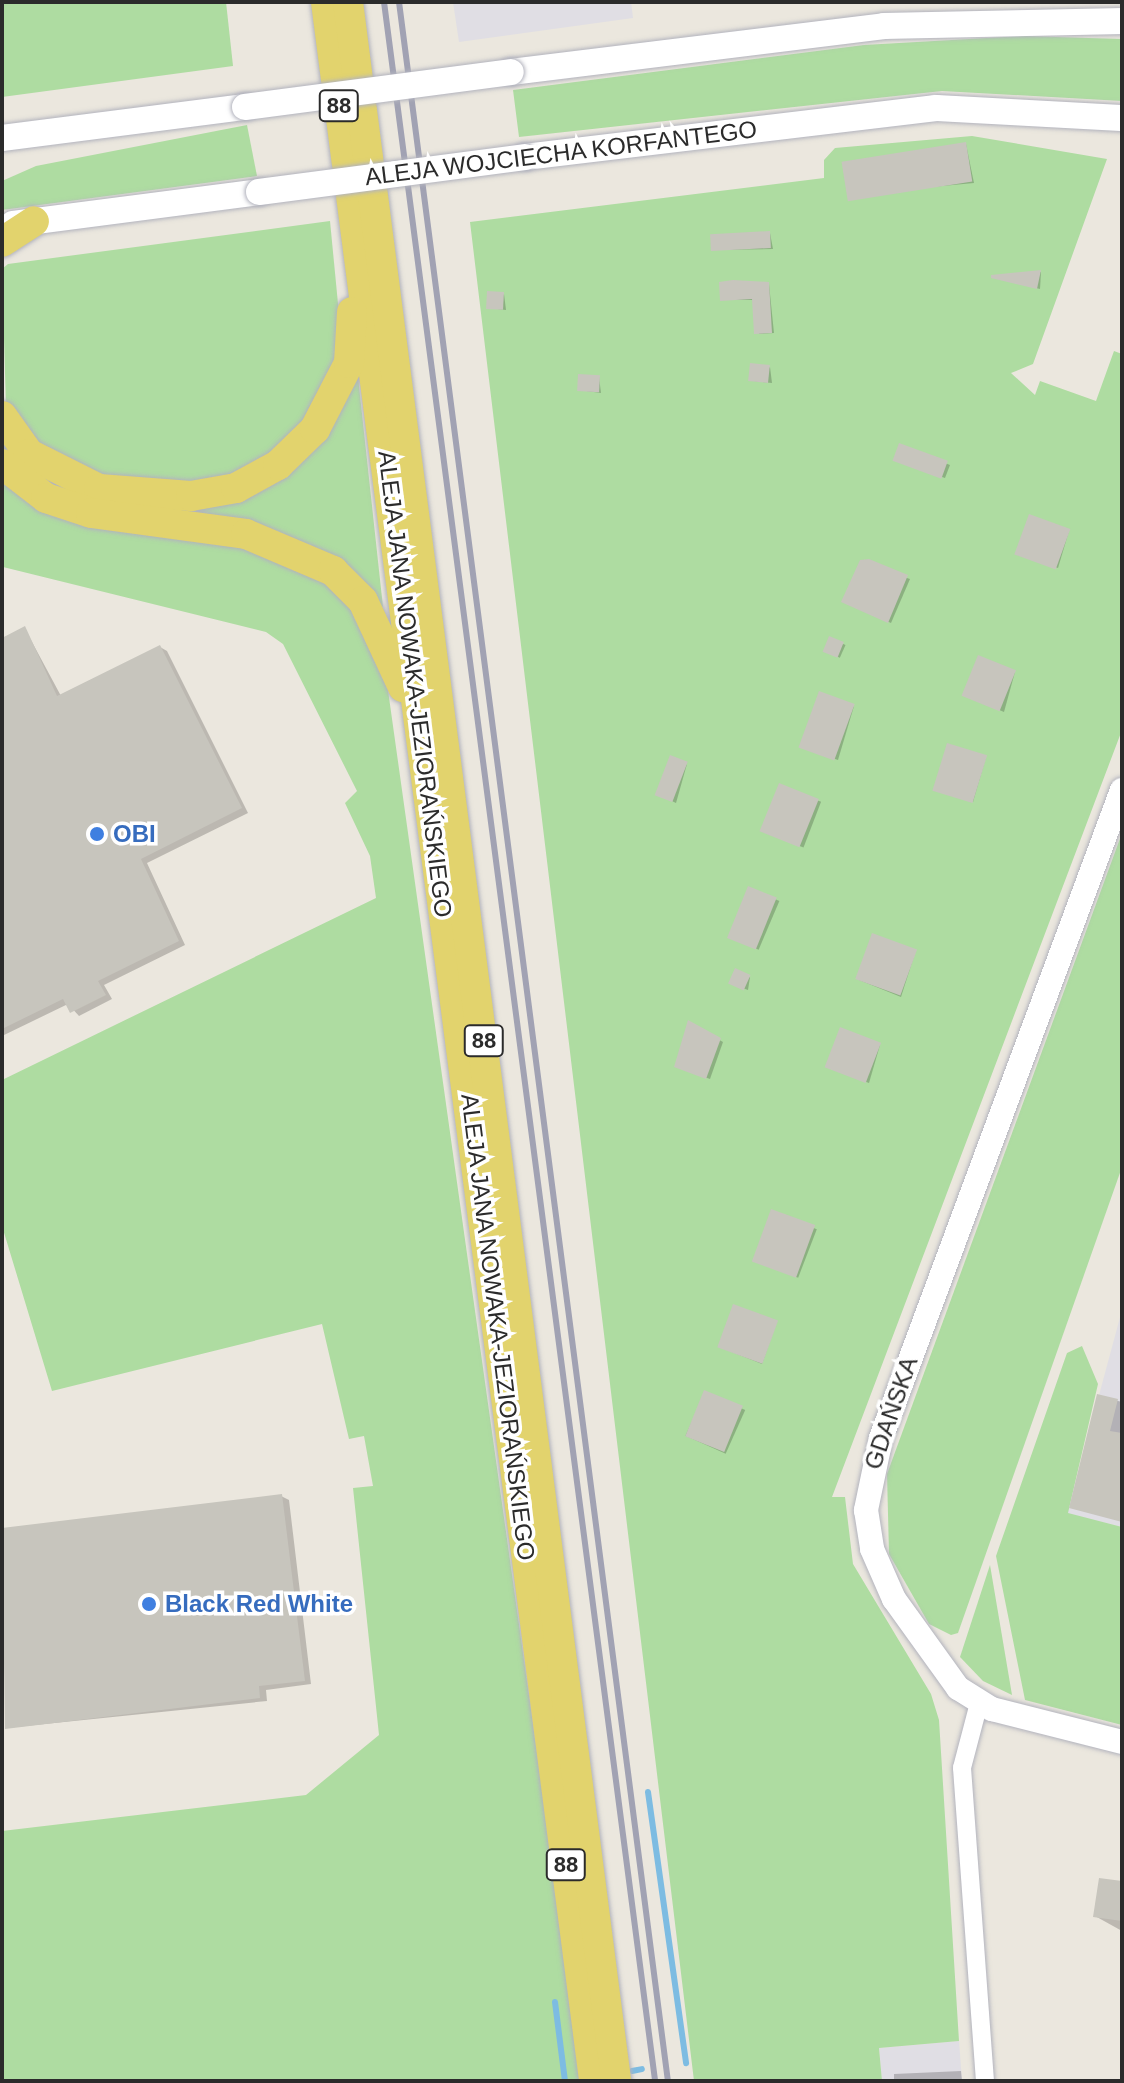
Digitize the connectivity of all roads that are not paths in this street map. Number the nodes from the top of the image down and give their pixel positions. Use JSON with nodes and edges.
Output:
{"nodes":[{"id":1,"x":326,"y":2,"type":"edge"},
{"id":2,"x":348,"y":2,"type":"edge"},
{"id":3,"x":1122,"y":21,"type":"edge"},
{"id":4,"x":1122,"y":118,"type":"edge"},
{"id":5,"x":2,"y":138,"type":"edge"},
{"id":6,"x":353,"y":210,"type":"junction"},
{"id":7,"x":34,"y":221,"type":"junction"},
{"id":8,"x":2,"y":226,"type":"edge"},
{"id":9,"x":2,"y":242,"type":"edge"},
{"id":10,"x":2,"y":416,"type":"edge"},
{"id":11,"x":2,"y":464,"type":"edge"},
{"id":12,"x":423,"y":746,"type":"junction"},
{"id":13,"x":1122,"y":790,"type":"edge"},
{"id":14,"x":979,"y":1703,"type":"junction"},
{"id":15,"x":1122,"y":1742,"type":"edge"},
{"id":16,"x":594,"y":2081,"type":"edge"},
{"id":17,"x":616,"y":2081,"type":"edge"},
{"id":18,"x":985,"y":2081,"type":"edge"}],
"edges":[{"from":1,"to":6,"type":"main road","name":"ALEJA JANA NOWAKA-JEZIORAŃSKIEGO","number":"88"},
{"from":2,"to":17,"type":"main road","name":"ALEJA JANA NOWAKA-JEZIORAŃSKIEGO","number":"88"},
{"from":3,"to":5,"type":"main road","bridge":true},
{"from":4,"to":7,"type":"main road","name":"ALEJA WOJCIECHA KORFANTEGO","bridge":true},
{"from":6,"to":10,"type":"main road"},
{"from":6,"to":12,"type":"main road","name":"ALEJA JANA NOWAKA-JEZIORAŃSKIEGO","number":"88"},
{"from":7,"to":8,"type":"main road","name":"ALEJA WOJCIECHA KORFANTEGO"},
{"from":7,"to":9,"type":"main road"},
{"from":11,"to":12,"type":"main road"},
{"from":12,"to":16,"type":"main road","name":"ALEJA JANA NOWAKA-JEZIORAŃSKIEGO","number":"88"},
{"from":13,"to":14,"type":"street","name":"GDAŃSKA"},
{"from":14,"to":15,"type":"street"},
{"from":14,"to":18,"type":"street"}]}
